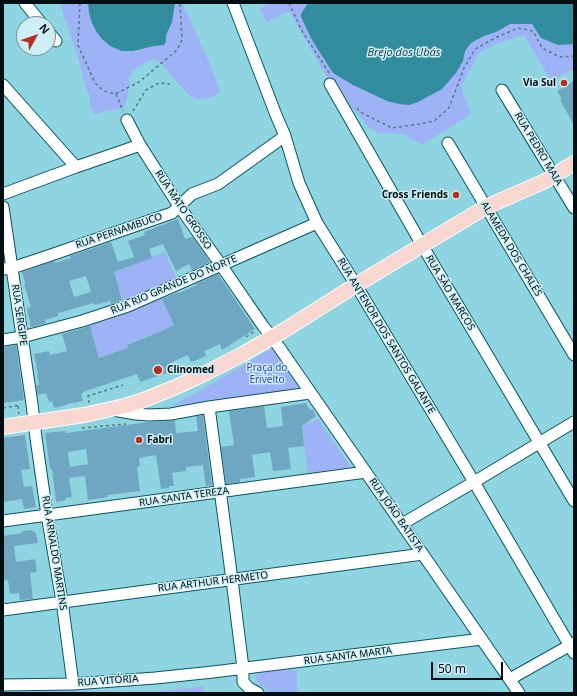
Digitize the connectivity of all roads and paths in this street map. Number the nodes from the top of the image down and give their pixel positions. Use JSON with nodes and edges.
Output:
{"nodes":[{"id":1,"x":25,"y":3,"type":"edge"},
{"id":2,"x":80,"y":3,"type":"edge"},
{"id":3,"x":180,"y":3,"type":"edge"},
{"id":4,"x":233,"y":3,"type":"edge"},
{"id":5,"x":289,"y":3,"type":"edge"},
{"id":6,"x":36,"y":16,"type":"edge"},
{"id":7,"x":574,"y":56,"type":"edge"},
{"id":8,"x":331,"y":81,"type":"joint"},
{"id":9,"x":170,"y":84,"type":"dead end"},
{"id":10,"x":3,"y":85,"type":"edge"},
{"id":11,"x":502,"y":90,"type":"dead end"},
{"id":12,"x":116,"y":94,"type":"junction"},
{"id":13,"x":355,"y":106,"type":"dead end"},
{"id":14,"x":127,"y":120,"type":"junction"},
{"id":15,"x":285,"y":136,"type":"junction"},
{"id":16,"x":448,"y":143,"type":"dead end"},
{"id":17,"x":140,"y":145,"type":"junction"},
{"id":18,"x":574,"y":163,"type":"edge"},
{"id":19,"x":76,"y":167,"type":"junction"},
{"id":20,"x":554,"y":175,"type":"junction"},
{"id":21,"x":3,"y":194,"type":"edge"},
{"id":22,"x":178,"y":206,"type":"junction"},
{"id":23,"x":3,"y":207,"type":"edge"},
{"id":24,"x":486,"y":207,"type":"junction"},
{"id":25,"x":574,"y":208,"type":"edge"},
{"id":26,"x":317,"y":222,"type":"junction"},
{"id":27,"x":422,"y":245,"type":"junction"},
{"id":28,"x":221,"y":265,"type":"junction"},
{"id":29,"x":7,"y":268,"type":"edge"},
{"id":30,"x":356,"y":285,"type":"junction"},
{"id":31,"x":263,"y":326,"type":"junction"},
{"id":32,"x":22,"y":337,"type":"junction"},
{"id":33,"x":272,"y":337,"type":"junction"},
{"id":34,"x":245,"y":338,"type":"dead end"},
{"id":35,"x":3,"y":340,"type":"edge"},
{"id":36,"x":574,"y":355,"type":"edge"},
{"id":37,"x":248,"y":361,"type":"dead end"},
{"id":38,"x":255,"y":372,"type":"dead end"},
{"id":39,"x":123,"y":385,"type":"dead end"},
{"id":40,"x":310,"y":392,"type":"junction"},
{"id":41,"x":90,"y":403,"type":"dead end"},
{"id":42,"x":32,"y":404,"type":"junction"},
{"id":43,"x":210,"y":407,"type":"junction"},
{"id":44,"x":3,"y":408,"type":"edge"},
{"id":45,"x":113,"y":410,"type":"junction"},
{"id":46,"x":574,"y":422,"type":"edge"},
{"id":47,"x":34,"y":423,"type":"junction"},
{"id":48,"x":3,"y":427,"type":"edge"},
{"id":49,"x":81,"y":428,"type":"dead end"},
{"id":50,"x":87,"y":428,"type":"dead end"},
{"id":51,"x":539,"y":443,"type":"junction"},
{"id":52,"x":366,"y":472,"type":"junction"},
{"id":53,"x":474,"y":482,"type":"junction"},
{"id":54,"x":221,"y":492,"type":"junction"},
{"id":55,"x":574,"y":501,"type":"edge"},
{"id":56,"x":47,"y":515,"type":"junction"},
{"id":57,"x":3,"y":521,"type":"edge"},
{"id":58,"x":402,"y":524,"type":"junction"},
{"id":59,"x":423,"y":554,"type":"junction"},
{"id":60,"x":232,"y":580,"type":"junction"},
{"id":61,"x":62,"y":601,"type":"junction"},
{"id":62,"x":3,"y":610,"type":"edge"},
{"id":63,"x":482,"y":640,"type":"junction"},
{"id":64,"x":573,"y":647,"type":"edge"},
{"id":65,"x":243,"y":668,"type":"junction"},
{"id":66,"x":213,"y":672,"type":"joint"},
{"id":67,"x":510,"y":680,"type":"junction"},
{"id":68,"x":73,"y":684,"type":"junction"},
{"id":69,"x":3,"y":685,"type":"edge"},
{"id":70,"x":258,"y":693,"type":"edge"},
{"id":71,"x":520,"y":693,"type":"edge"}],
"edges":[{"from":1,"to":6,"type":"street"},
{"from":2,"to":12,"type":"path"},
{"from":3,"to":12,"type":"path"},
{"from":4,"to":15,"type":"street","name":"RUA ANTENOR DOS SANTOS GALANTE"},
{"from":5,"to":8,"type":"path"},
{"from":7,"to":13,"type":"path"},
{"from":8,"to":27,"type":"street","name":"RUA SÃO MARCOS"},
{"from":9,"to":14,"type":"path"},
{"from":10,"to":19,"type":"street"},
{"from":11,"to":20,"type":"street","name":"RUA PEDRO MAIA"},
{"from":12,"to":14,"type":"path"},
{"from":14,"to":17,"type":"street","name":"RUA MATO GROSSO"},
{"from":15,"to":22,"type":"street","name":"RUA PERNAMBUCO"},
{"from":15,"to":26,"type":"street","name":"RUA ANTENOR DOS SANTOS GALANTE"},
{"from":16,"to":24,"type":"street","name":"ALAMEDA DOS CHALÉS"},
{"from":17,"to":19,"type":"street"},
{"from":17,"to":22,"type":"street","name":"RUA MATO GROSSO"},
{"from":18,"to":20,"type":"main road"},
{"from":19,"to":21,"type":"street"},
{"from":20,"to":24,"type":"main road"},
{"from":20,"to":25,"type":"street","name":"RUA PEDRO MAIA"},
{"from":22,"to":28,"type":"street","name":"RUA MATO GROSSO"},
{"from":22,"to":29,"type":"street","name":"RUA PERNAMBUCO"},
{"from":23,"to":29,"type":"street","name":"RUA SERGIPE"},
{"from":24,"to":27,"type":"main road"},
{"from":24,"to":36,"type":"street","name":"ALAMEDA DOS CHALÉS"},
{"from":26,"to":28,"type":"street","name":"RUA RIO GRANDE DO NORTE"},
{"from":26,"to":30,"type":"street","name":"RUA ANTENOR DOS SANTOS GALANTE"},
{"from":27,"to":30,"type":"main road"},
{"from":27,"to":51,"type":"street","name":"RUA SÃO MARCOS"},
{"from":28,"to":31,"type":"street","name":"RUA MATO GROSSO"},
{"from":28,"to":32,"type":"street","name":"RUA RIO GRANDE DO NORTE"},
{"from":29,"to":32,"type":"street","name":"RUA SERGIPE"},
{"from":30,"to":33,"type":"main road"},
{"from":30,"to":53,"type":"street","name":"RUA ANTENOR DOS SANTOS GALANTE"},
{"from":31,"to":33,"type":"street","name":"RUA MATO GROSSO"},
{"from":31,"to":34,"type":"path"},
{"from":32,"to":35,"type":"street","name":"RUA RIO GRANDE DO NORTE"},
{"from":32,"to":42,"type":"street","name":"RUA SERGIPE"},
{"from":33,"to":40,"type":"street","name":"RUA JOÃO BATISTA"},
{"from":33,"to":45,"type":"main road"},
{"from":37,"to":38,"type":"path"},
{"from":39,"to":41,"type":"path"},
{"from":40,"to":43,"type":"street"},
{"from":40,"to":52,"type":"street","name":"RUA JOÃO BATISTA"},
{"from":42,"to":44,"type":"path"},
{"from":42,"to":47,"type":"street","name":"RUA SERGIPE"},
{"from":43,"to":45,"type":"street"},
{"from":43,"to":54,"type":"street"},
{"from":45,"to":47,"type":"main road"},
{"from":46,"to":51,"type":"street"},
{"from":47,"to":48,"type":"main road"},
{"from":47,"to":56,"type":"street","name":"RUA ARNALDO MARTINS"},
{"from":49,"to":50,"type":"path"},
{"from":51,"to":53,"type":"street"},
{"from":51,"to":55,"type":"street","name":"RUA SÃO MARCOS"},
{"from":52,"to":54,"type":"street","name":"RUA SANTA TEREZA"},
{"from":52,"to":58,"type":"street","name":"RUA JOÃO BATISTA"},
{"from":53,"to":58,"type":"street"},
{"from":53,"to":64,"type":"street","name":"RUA ANTENOR DOS SANTOS GALANTE"},
{"from":54,"to":56,"type":"street","name":"RUA SANTA TEREZA"},
{"from":54,"to":60,"type":"street"},
{"from":56,"to":57,"type":"street","name":"RUA SANTA TEREZA"},
{"from":56,"to":61,"type":"street","name":"RUA ARNALDO MARTINS"},
{"from":58,"to":59,"type":"street","name":"RUA JOÃO BATISTA"},
{"from":59,"to":60,"type":"street","name":"RUA ARTHUR HERMETO"},
{"from":59,"to":63,"type":"street","name":"RUA JOÃO BATISTA"},
{"from":60,"to":61,"type":"street","name":"RUA ARTHUR HERMETO"},
{"from":60,"to":65,"type":"street"},
{"from":61,"to":62,"type":"street","name":"RUA ARTHUR HERMETO"},
{"from":61,"to":68,"type":"street","name":"RUA ARNALDO MARTINS"},
{"from":63,"to":65,"type":"street","name":"RUA SANTA MARTA"},
{"from":63,"to":67,"type":"street","name":"RUA JOÃO BATISTA"},
{"from":64,"to":67,"type":"street"},
{"from":65,"to":66,"type":"street","name":"RUA SANTA MARTA"},
{"from":65,"to":70,"type":"street"},
{"from":66,"to":68,"type":"street","name":"RUA VITÓRIA"},
{"from":67,"to":71,"type":"street","name":"RUA JOÃO BATISTA"},
{"from":68,"to":69,"type":"street","name":"RUA VITÓRIA"}]}
